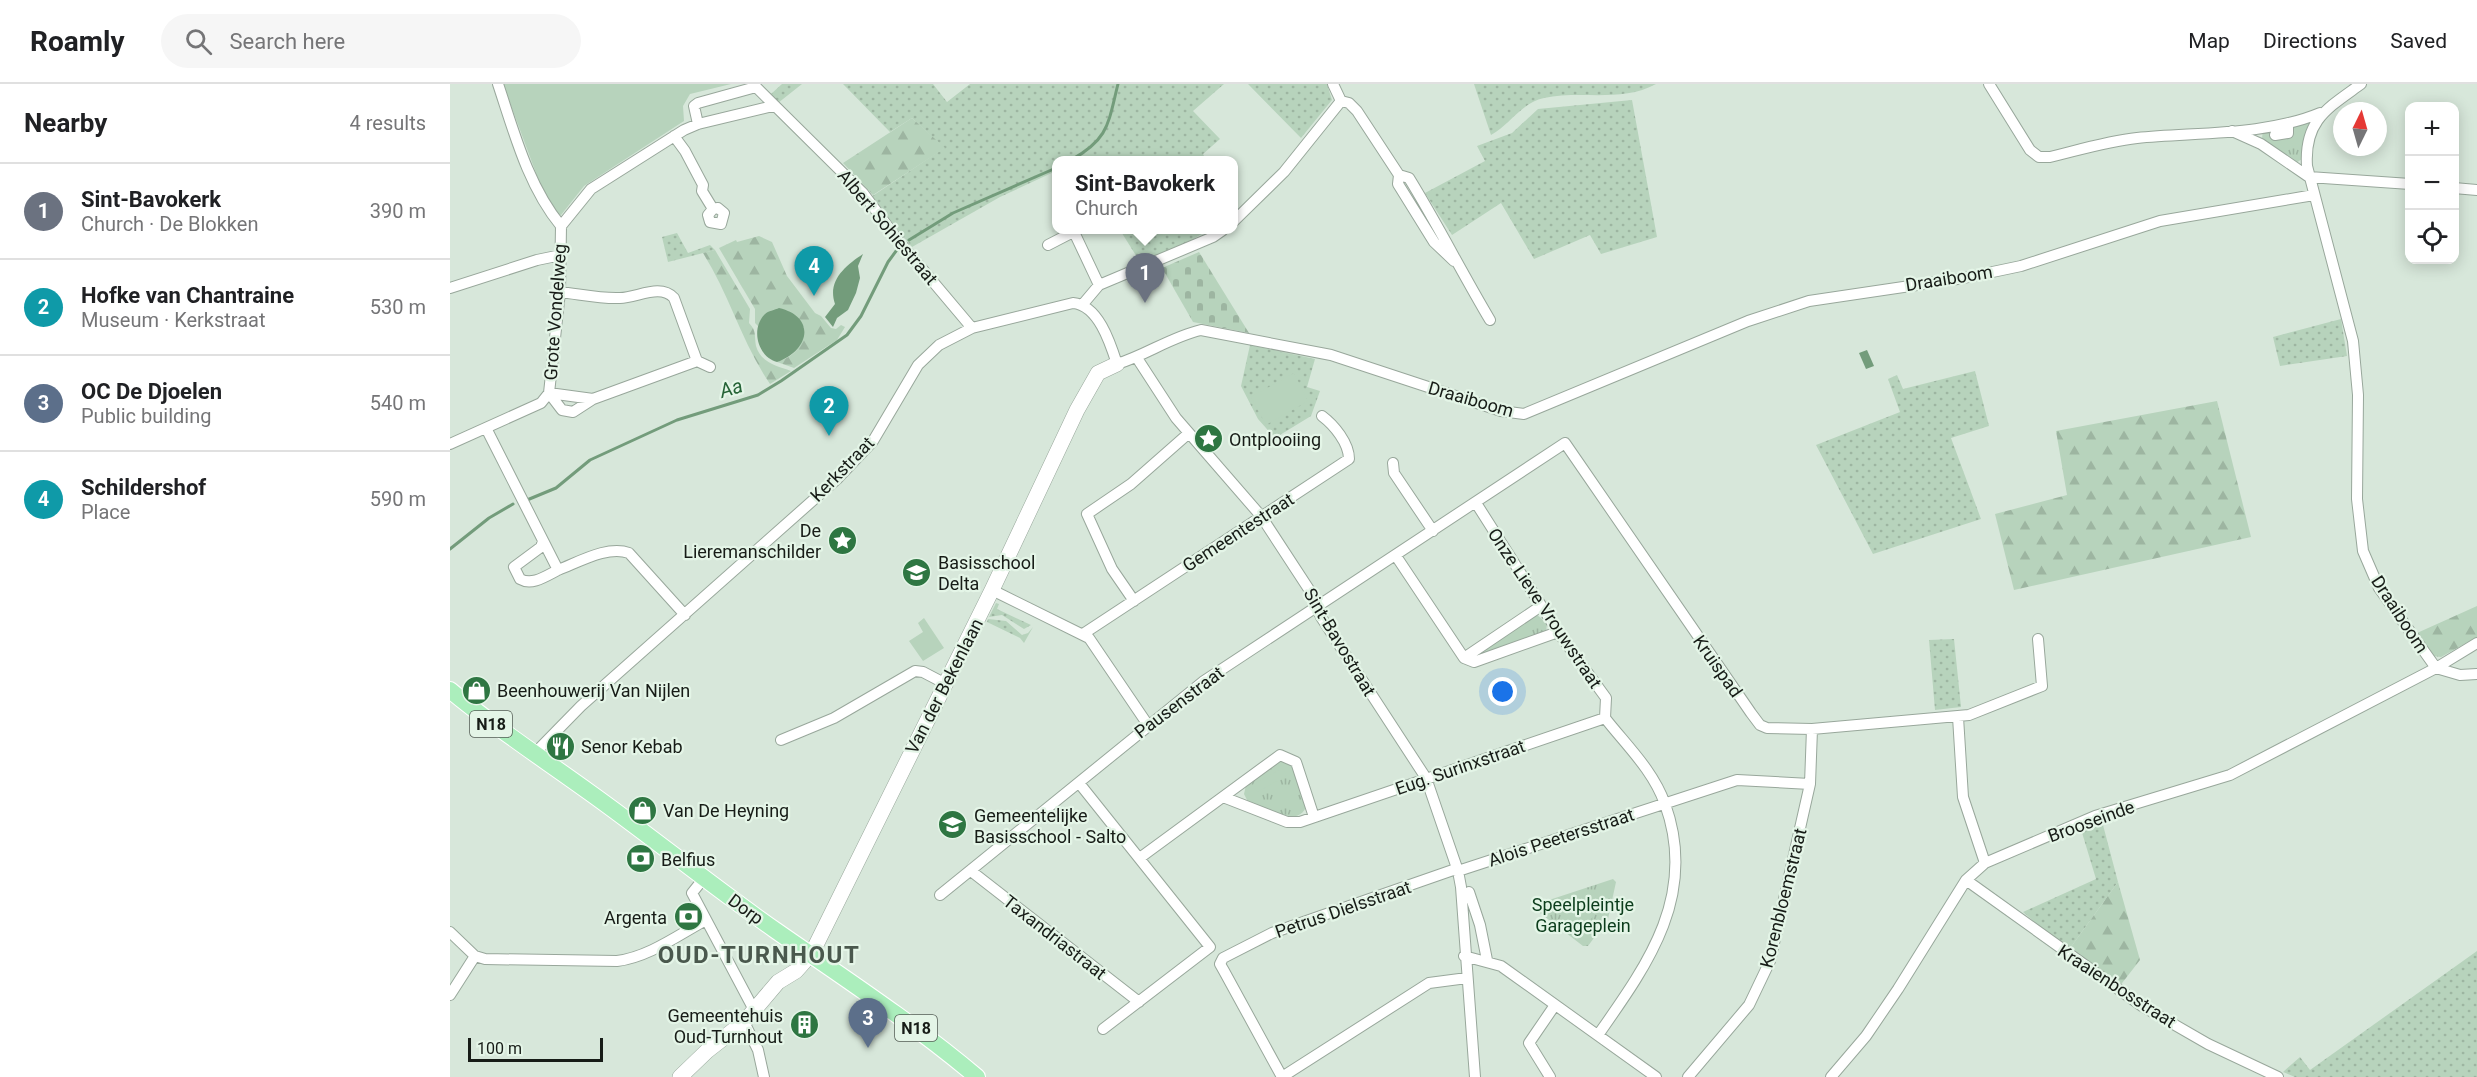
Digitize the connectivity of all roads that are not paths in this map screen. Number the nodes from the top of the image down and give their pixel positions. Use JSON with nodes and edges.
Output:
{"nodes":[{"id":1,"x":498,"y":84,"type":"edge"},
{"id":2,"x":1333,"y":84,"type":"edge"},
{"id":3,"x":1989,"y":84,"type":"edge"},
{"id":4,"x":2361,"y":84,"type":"edge"},
{"id":5,"x":1341,"y":101,"type":"junction"},
{"id":6,"x":773,"y":106,"type":"junction"},
{"id":7,"x":2320,"y":113,"type":"junction"},
{"id":8,"x":2288,"y":123,"type":"junction"},
{"id":9,"x":698,"y":124,"type":"junction"},
{"id":10,"x":2232,"y":131,"type":"junction"},
{"id":11,"x":2275,"y":135,"type":"dead end"},
{"id":12,"x":674,"y":136,"type":"junction"},
{"id":13,"x":2309,"y":177,"type":"junction"},
{"id":14,"x":2405,"y":184,"type":"edge"},
{"id":15,"x":2459,"y":188,"type":"edge"},
{"id":16,"x":2477,"y":190,"type":"edge"},
{"id":17,"x":2314,"y":195,"type":"junction"},
{"id":18,"x":713,"y":209,"type":"dead end"},
{"id":19,"x":1238,"y":217,"type":"edge"},
{"id":20,"x":561,"y":226,"type":"junction"},
{"id":21,"x":1070,"y":234,"type":"edge"},
{"id":22,"x":1077,"y":234,"type":"edge"},
{"id":23,"x":1217,"y":234,"type":"edge"},
{"id":24,"x":1048,"y":245,"type":"dead end"},
{"id":25,"x":561,"y":255,"type":"junction"},
{"id":26,"x":1099,"y":285,"type":"junction"},
{"id":27,"x":450,"y":288,"type":"edge"},
{"id":28,"x":560,"y":292,"type":"junction"},
{"id":29,"x":1083,"y":304,"type":"junction"},
{"id":30,"x":1490,"y":320,"type":"dead end"},
{"id":31,"x":972,"y":328,"type":"junction"},
{"id":32,"x":1137,"y":358,"type":"junction"},
{"id":33,"x":697,"y":361,"type":"junction"},
{"id":34,"x":1117,"y":364,"type":"junction"},
{"id":35,"x":710,"y":367,"type":"dead end"},
{"id":36,"x":549,"y":393,"type":"junction"},
{"id":37,"x":593,"y":399,"type":"junction"},
{"id":38,"x":1322,"y":416,"type":"dead end"},
{"id":39,"x":486,"y":428,"type":"junction"},
{"id":40,"x":1189,"y":434,"type":"junction"},
{"id":41,"x":1565,"y":443,"type":"joint"},
{"id":42,"x":450,"y":444,"type":"edge"},
{"id":43,"x":1393,"y":463,"type":"dead end"},
{"id":44,"x":1476,"y":503,"type":"junction"},
{"id":45,"x":1262,"y":516,"type":"junction"},
{"id":46,"x":1433,"y":531,"type":"junction"},
{"id":47,"x":543,"y":541,"type":"junction"},
{"id":48,"x":1396,"y":556,"type":"junction"},
{"id":49,"x":558,"y":570,"type":"junction"},
{"id":50,"x":992,"y":590,"type":"junction"},
{"id":51,"x":1134,"y":600,"type":"junction"},
{"id":52,"x":1317,"y":606,"type":"junction"},
{"id":53,"x":1541,"y":606,"type":"junction"},
{"id":54,"x":685,"y":615,"type":"junction"},
{"id":55,"x":1558,"y":632,"type":"junction"},
{"id":56,"x":1083,"y":634,"type":"junction"},
{"id":57,"x":2038,"y":639,"type":"dead end"},
{"id":58,"x":2477,"y":643,"type":"edge"},
{"id":59,"x":1464,"y":658,"type":"junction"},
{"id":60,"x":2436,"y":668,"type":"junction"},
{"id":61,"x":2477,"y":674,"type":"edge"},
{"id":62,"x":944,"y":683,"type":"junction"},
{"id":63,"x":450,"y":690,"type":"edge"},
{"id":64,"x":1958,"y":717,"type":"junction"},
{"id":65,"x":1605,"y":718,"type":"junction"},
{"id":66,"x":1148,"y":725,"type":"junction"},
{"id":67,"x":1812,"y":729,"type":"junction"},
{"id":68,"x":781,"y":740,"type":"dead end"},
{"id":69,"x":536,"y":753,"type":"junction"},
{"id":70,"x":1426,"y":778,"type":"junction"},
{"id":71,"x":1079,"y":783,"type":"junction"},
{"id":72,"x":1810,"y":784,"type":"junction"},
{"id":73,"x":1222,"y":797,"type":"junction"},
{"id":74,"x":1665,"y":802,"type":"junction"},
{"id":75,"x":1314,"y":817,"type":"junction"},
{"id":76,"x":1141,"y":857,"type":"junction"},
{"id":77,"x":1985,"y":863,"type":"junction"},
{"id":78,"x":971,"y":871,"type":"junction"},
{"id":79,"x":1458,"y":871,"type":"junction"},
{"id":80,"x":701,"y":880,"type":"junction"},
{"id":81,"x":1966,"y":880,"type":"junction"},
{"id":82,"x":1469,"y":892,"type":"dead end"},
{"id":83,"x":940,"y":895,"type":"dead end"},
{"id":84,"x":706,"y":920,"type":"junction"},
{"id":85,"x":450,"y":932,"type":"edge"},
{"id":86,"x":812,"y":953,"type":"junction"},
{"id":87,"x":1464,"y":956,"type":"junction"},
{"id":88,"x":475,"y":957,"type":"junction"},
{"id":89,"x":1487,"y":960,"type":"junction"},
{"id":90,"x":1467,"y":978,"type":"junction"},
{"id":91,"x":450,"y":995,"type":"edge"},
{"id":92,"x":1139,"y":1002,"type":"junction"},
{"id":93,"x":1555,"y":1005,"type":"junction"},
{"id":94,"x":754,"y":1010,"type":"junction"},
{"id":95,"x":744,"y":1022,"type":"junction"},
{"id":96,"x":1103,"y":1029,"type":"dead end"},
{"id":97,"x":1598,"y":1035,"type":"junction"},
{"id":98,"x":680,"y":1077,"type":"edge"},
{"id":99,"x":764,"y":1077,"type":"edge"},
{"id":100,"x":977,"y":1077,"type":"edge"},
{"id":101,"x":1282,"y":1077,"type":"edge"},
{"id":102,"x":1475,"y":1077,"type":"edge"},
{"id":103,"x":1550,"y":1077,"type":"edge"},
{"id":104,"x":1656,"y":1077,"type":"edge"},
{"id":105,"x":1688,"y":1077,"type":"edge"},
{"id":106,"x":1831,"y":1077,"type":"edge"},
{"id":107,"x":2278,"y":1077,"type":"edge"}],
"edges":[{"from":1,"to":20,"type":"street"},
{"from":2,"to":5,"type":"street"},
{"from":3,"to":10,"type":"street"},
{"from":4,"to":7,"type":"street"},
{"from":5,"to":19,"type":"street"},
{"from":5,"to":30,"type":"street"},
{"from":6,"to":9,"type":"street"},
{"from":6,"to":9,"type":"street","name":"Albert Sohiestraat"},
{"from":6,"to":31,"type":"street","name":"Albert Sohiestraat"},
{"from":7,"to":8,"type":"street"},
{"from":7,"to":13,"type":"street"},
{"from":8,"to":10,"type":"street"},
{"from":8,"to":11,"type":"street"},
{"from":9,"to":12,"type":"street"},
{"from":10,"to":13,"type":"street"},
{"from":12,"to":18,"type":"street"},
{"from":12,"to":20,"type":"street"},
{"from":13,"to":14,"type":"street"},
{"from":13,"to":17,"type":"street"},
{"from":15,"to":16,"type":"street"},
{"from":17,"to":32,"type":"street","name":"Draaiboom"},
{"from":17,"to":60,"type":"street","name":"Draaiboom"},
{"from":20,"to":25,"type":"street","name":"Grote Vondelweg"},
{"from":21,"to":24,"type":"street"},
{"from":22,"to":26,"type":"street"},
{"from":23,"to":26,"type":"street"},
{"from":25,"to":27,"type":"street"},
{"from":25,"to":28,"type":"street","name":"Grote Vondelweg"},
{"from":26,"to":29,"type":"street"},
{"from":28,"to":33,"type":"street"},
{"from":28,"to":36,"type":"street","name":"Grote Vondelweg"},
{"from":29,"to":31,"type":"street","name":"Kerkstraat"},
{"from":29,"to":34,"type":"street"},
{"from":31,"to":54,"type":"street","name":"Kerkstraat"},
{"from":32,"to":34,"type":"street","name":"Draaiboom"},
{"from":32,"to":40,"type":"street","name":"Sint-Bavostraat"},
{"from":33,"to":35,"type":"street"},
{"from":33,"to":37,"type":"street"},
{"from":34,"to":50,"type":"street","name":"Van der Bekenlaan"},
{"from":36,"to":37,"type":"street"},
{"from":36,"to":37,"type":"street"},
{"from":36,"to":39,"type":"street","name":"Grote Vondelweg"},
{"from":38,"to":45,"type":"street","name":"Gemeentestraat"},
{"from":39,"to":42,"type":"street","name":"Grote Vondelweg"},
{"from":39,"to":47,"type":"street"},
{"from":40,"to":45,"type":"street","name":"Sint-Bavostraat"},
{"from":40,"to":51,"type":"street"},
{"from":41,"to":44,"type":"street","name":"Pausenstraat"},
{"from":41,"to":67,"type":"street","name":"Kruispad"},
{"from":43,"to":46,"type":"street"},
{"from":44,"to":46,"type":"street","name":"Pausenstraat"},
{"from":44,"to":53,"type":"street","name":"Onze Lieve Vrouwstraat"},
{"from":45,"to":51,"type":"street","name":"Gemeentestraat"},
{"from":45,"to":52,"type":"street","name":"Sint-Bavostraat"},
{"from":46,"to":48,"type":"street","name":"Pausenstraat"},
{"from":47,"to":49,"type":"street"},
{"from":47,"to":49,"type":"street"},
{"from":48,"to":52,"type":"street","name":"Pausenstraat"},
{"from":48,"to":59,"type":"street"},
{"from":49,"to":54,"type":"street"},
{"from":50,"to":56,"type":"street"},
{"from":50,"to":62,"type":"street","name":"Van der Bekenlaan"},
{"from":51,"to":56,"type":"street","name":"Gemeentestraat"},
{"from":52,"to":66,"type":"street","name":"Pausenstraat"},
{"from":52,"to":70,"type":"street","name":"Sint-Bavostraat"},
{"from":53,"to":55,"type":"street","name":"Onze Lieve Vrouwstraat"},
{"from":53,"to":59,"type":"street"},
{"from":54,"to":69,"type":"street","name":"Kerkstraat"},
{"from":55,"to":59,"type":"street"},
{"from":55,"to":65,"type":"street","name":"Onze Lieve Vrouwstraat"},
{"from":56,"to":66,"type":"street"},
{"from":57,"to":64,"type":"street","name":"Kruispad"},
{"from":58,"to":60,"type":"street","name":"Brooseinde"},
{"from":60,"to":61,"type":"street"},
{"from":60,"to":77,"type":"street","name":"Brooseinde"},
{"from":62,"to":68,"type":"street"},
{"from":62,"to":86,"type":"street","name":"Van der Bekenlaan"},
{"from":63,"to":69,"type":"main road","number":"N18"},
{"from":64,"to":67,"type":"street","name":"Kruispad"},
{"from":64,"to":77,"type":"street"},
{"from":65,"to":70,"type":"street","name":"Eug. Surinxstraat"},
{"from":65,"to":74,"type":"street"},
{"from":66,"to":71,"type":"street","name":"Pausenstraat"},
{"from":67,"to":72,"type":"street","name":"Korenbloemstraat"},
{"from":69,"to":80,"type":"main road","number":"N18"},
{"from":70,"to":75,"type":"street","name":"Eug. Surinxstraat"},
{"from":70,"to":79,"type":"street","name":"Sint-Bavostraat"},
{"from":71,"to":76,"type":"street"},
{"from":71,"to":78,"type":"street","name":"Pausenstraat"},
{"from":72,"to":74,"type":"street","name":"Alois Peetersstraat"},
{"from":72,"to":105,"type":"street","name":"Korenbloemstraat"},
{"from":73,"to":75,"type":"street","name":"Eug. Surinxstraat"},
{"from":73,"to":75,"type":"street"},
{"from":73,"to":76,"type":"street"},
{"from":74,"to":79,"type":"street","name":"Alois Peetersstraat"},
{"from":74,"to":97,"type":"street"},
{"from":76,"to":92,"type":"street"},
{"from":77,"to":81,"type":"street","name":"Brooseinde"},
{"from":78,"to":83,"type":"street","name":"Pausenstraat"},
{"from":78,"to":92,"type":"street","name":"Taxandriastraat"},
{"from":79,"to":87,"type":"street","name":"Sint-Bavostraat"},
{"from":79,"to":101,"type":"street","name":"Petrus Dielsstraat"},
{"from":80,"to":84,"type":"street","name":"Dorp"},
{"from":80,"to":86,"type":"main road","name":"Dorp","number":"N18"},
{"from":81,"to":106,"type":"street","name":"Brooseinde"},
{"from":81,"to":107,"type":"street","name":"Kraaienbosstraat"},
{"from":82,"to":89,"type":"street"},
{"from":84,"to":88,"type":"street"},
{"from":84,"to":94,"type":"street","name":"Dorp"},
{"from":85,"to":88,"type":"street"},
{"from":86,"to":94,"type":"street"},
{"from":86,"to":100,"type":"main road","number":"N18"},
{"from":87,"to":89,"type":"street"},
{"from":87,"to":90,"type":"street","name":"Sint-Bavostraat"},
{"from":88,"to":91,"type":"street"},
{"from":89,"to":93,"type":"street"},
{"from":90,"to":101,"type":"street"},
{"from":90,"to":102,"type":"street","name":"Sint-Bavostraat"},
{"from":92,"to":96,"type":"street"},
{"from":93,"to":97,"type":"street"},
{"from":93,"to":103,"type":"street"},
{"from":94,"to":95,"type":"street"},
{"from":95,"to":98,"type":"street"},
{"from":95,"to":99,"type":"street"},
{"from":97,"to":104,"type":"street"}]}
